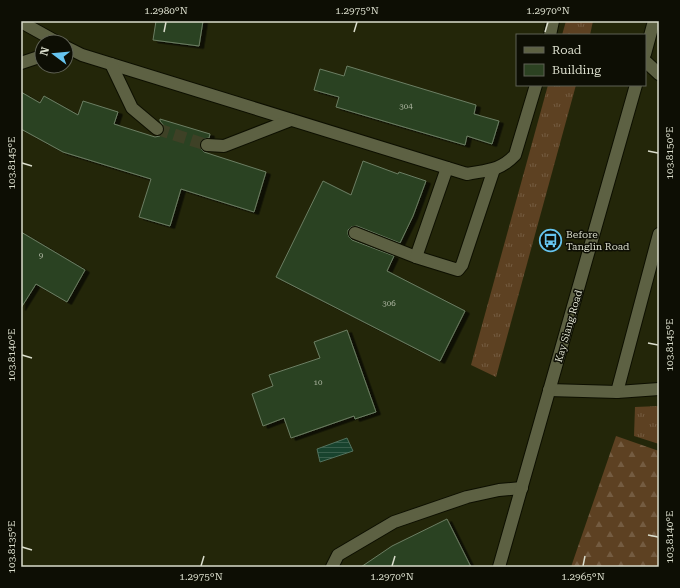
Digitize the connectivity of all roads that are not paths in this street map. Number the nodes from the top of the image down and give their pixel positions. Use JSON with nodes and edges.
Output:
{"nodes":[{"id":1,"x":554,"y":21,"type":"edge"},
{"id":2,"x":654,"y":21,"type":"edge"},
{"id":3,"x":21,"y":22,"type":"edge"},
{"id":4,"x":42,"y":34,"type":"edge"},
{"id":5,"x":550,"y":34,"type":"edge"},
{"id":6,"x":646,"y":50,"type":"edge"},
{"id":7,"x":74,"y":52,"type":"edge"},
{"id":8,"x":34,"y":59,"type":"edge"},
{"id":9,"x":646,"y":62,"type":"edge"},
{"id":10,"x":21,"y":63,"type":"edge"},
{"id":11,"x":111,"y":64,"type":"junction"},
{"id":12,"x":659,"y":74,"type":"edge"},
{"id":13,"x":536,"y":86,"type":"edge"},
{"id":14,"x":636,"y":86,"type":"edge"},
{"id":15,"x":291,"y":120,"type":"junction"},
{"id":16,"x":157,"y":129,"type":"tunnel mouth"},
{"id":17,"x":207,"y":145,"type":"tunnel mouth"},
{"id":18,"x":447,"y":168,"type":"junction"},
{"id":19,"x":494,"y":169,"type":"junction"},
{"id":20,"x":355,"y":233,"type":"dead end"},
{"id":21,"x":659,"y":234,"type":"edge"},
{"id":22,"x":416,"y":257,"type":"junction"},
{"id":23,"x":659,"y":389,"type":"edge"},
{"id":24,"x":549,"y":390,"type":"junction"},
{"id":25,"x":617,"y":392,"type":"junction"},
{"id":26,"x":522,"y":488,"type":"junction"},
{"id":27,"x":332,"y":567,"type":"edge"},
{"id":28,"x":499,"y":567,"type":"edge"}],
"edges":[{"from":1,"to":5,"type":"street"},
{"from":2,"to":6,"type":"street"},
{"from":3,"to":4,"type":"street"},
{"from":7,"to":11,"type":"street"},
{"from":8,"to":10,"type":"street"},
{"from":9,"to":12,"type":"street"},
{"from":11,"to":15,"type":"street"},
{"from":11,"to":16,"type":"street"},
{"from":13,"to":19,"type":"street"},
{"from":14,"to":24,"type":"street","name":"Kay Siang Road"},
{"from":15,"to":17,"type":"street"},
{"from":15,"to":18,"type":"street"},
{"from":18,"to":19,"type":"street"},
{"from":18,"to":22,"type":"street"},
{"from":19,"to":22,"type":"street"},
{"from":20,"to":22,"type":"street"},
{"from":21,"to":25,"type":"street"},
{"from":23,"to":25,"type":"street"},
{"from":24,"to":25,"type":"street"},
{"from":24,"to":26,"type":"street","name":"Kay Siang Road"},
{"from":26,"to":27,"type":"street"},
{"from":26,"to":28,"type":"street","name":"Kay Siang Road"}]}
